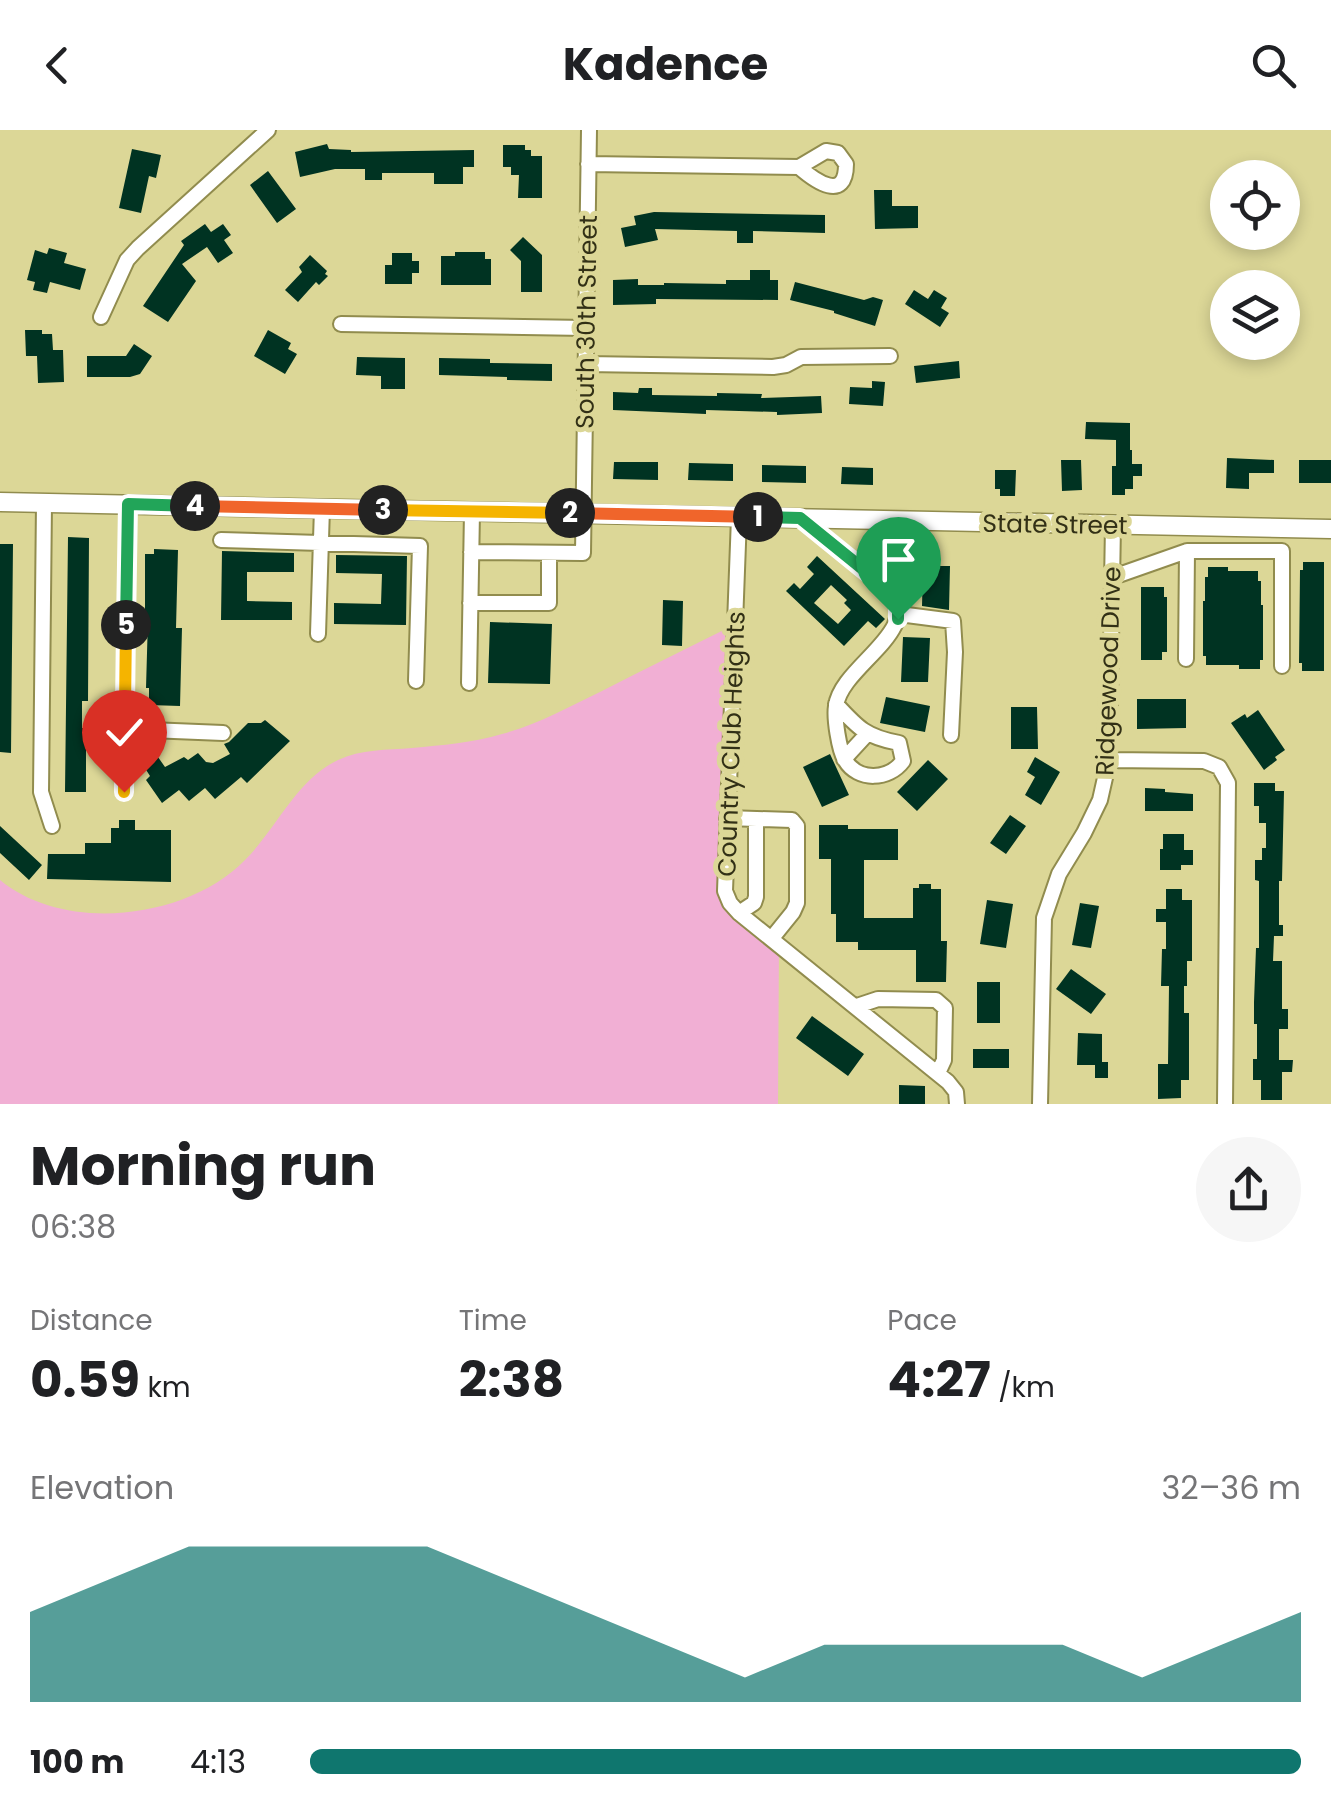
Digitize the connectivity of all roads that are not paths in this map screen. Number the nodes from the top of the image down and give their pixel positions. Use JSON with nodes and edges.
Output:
{"nodes":[{"id":1,"x":268,"y":130,"type":"edge"},
{"id":2,"x":588,"y":130,"type":"edge"},
{"id":3,"x":588,"y":164,"type":"junction"},
{"id":4,"x":799,"y":168,"type":"dead end"},
{"id":5,"x":101,"y":316,"type":"dead end"},
{"id":6,"x":340,"y":324,"type":"dead end"},
{"id":7,"x":586,"y":328,"type":"junction"},
{"id":8,"x":890,"y":356,"type":"dead end"},
{"id":9,"x":586,"y":364,"type":"junction"},
{"id":10,"x":0,"y":502,"type":"edge"},
{"id":11,"x":44,"y":503,"type":"junction"},
{"id":12,"x":128,"y":504,"type":"junction"},
{"id":13,"x":322,"y":508,"type":"junction"},
{"id":14,"x":472,"y":512,"type":"junction"},
{"id":15,"x":584,"y":514,"type":"junction"},
{"id":16,"x":738,"y":517,"type":"junction"},
{"id":17,"x":800,"y":518,"type":"junction"},
{"id":18,"x":1113,"y":525,"type":"junction"},
{"id":19,"x":1331,"y":529,"type":"edge"},
{"id":20,"x":221,"y":540,"type":"dead end"},
{"id":21,"x":321,"y":543,"type":"junction"},
{"id":22,"x":1187,"y":551,"type":"junction"},
{"id":23,"x":471,"y":552,"type":"junction"},
{"id":24,"x":549,"y":553,"type":"junction"},
{"id":25,"x":1113,"y":578,"type":"junction"},
{"id":26,"x":470,"y":603,"type":"junction"},
{"id":27,"x":899,"y":614,"type":"junction"},
{"id":28,"x":318,"y":634,"type":"dead end"},
{"id":29,"x":1186,"y":659,"type":"dead end"},
{"id":30,"x":1282,"y":666,"type":"dead end"},
{"id":31,"x":416,"y":681,"type":"dead end"},
{"id":32,"x":469,"y":682,"type":"dead end"},
{"id":33,"x":836,"y":704,"type":"junction"},
{"id":34,"x":125,"y":729,"type":"junction"},
{"id":35,"x":223,"y":732,"type":"dead end"},
{"id":36,"x":868,"y":734,"type":"junction"},
{"id":37,"x":952,"y":735,"type":"dead end"},
{"id":38,"x":844,"y":759,"type":"junction"},
{"id":39,"x":1109,"y":760,"type":"junction"},
{"id":40,"x":124,"y":792,"type":"dead end"},
{"id":41,"x":727,"y":818,"type":"junction"},
{"id":42,"x":756,"y":819,"type":"junction"},
{"id":43,"x":52,"y":826,"type":"dead end"},
{"id":44,"x":739,"y":912,"type":"junction"},
{"id":45,"x":772,"y":938,"type":"junction"},
{"id":46,"x":857,"y":1006,"type":"junction"},
{"id":47,"x":938,"y":1073,"type":"junction"},
{"id":48,"x":958,"y":1104,"type":"edge"},
{"id":49,"x":1040,"y":1104,"type":"edge"},
{"id":50,"x":1225,"y":1104,"type":"edge"}],
"edges":[{"from":1,"to":5,"type":"street"},
{"from":2,"to":3,"type":"street","name":"South 30th Street"},
{"from":3,"to":4,"type":"street"},
{"from":3,"to":7,"type":"street","name":"South 30th Street"},
{"from":6,"to":7,"type":"street"},
{"from":7,"to":9,"type":"street","name":"South 30th Street"},
{"from":8,"to":9,"type":"street"},
{"from":9,"to":15,"type":"street","name":"South 30th Street"},
{"from":10,"to":11,"type":"main road","name":"State Street"},
{"from":11,"to":12,"type":"main road","name":"State Street"},
{"from":11,"to":43,"type":"street"},
{"from":12,"to":13,"type":"main road","name":"State Street"},
{"from":12,"to":34,"type":"street"},
{"from":13,"to":14,"type":"main road","name":"State Street"},
{"from":13,"to":21,"type":"street"},
{"from":14,"to":15,"type":"main road","name":"State Street"},
{"from":14,"to":23,"type":"street"},
{"from":15,"to":16,"type":"main road","name":"State Street"},
{"from":15,"to":24,"type":"street","name":"South 30th Street"},
{"from":16,"to":17,"type":"main road","name":"State Street"},
{"from":16,"to":41,"type":"street","name":"Country Club Heights"},
{"from":17,"to":18,"type":"main road","name":"State Street"},
{"from":17,"to":27,"type":"street"},
{"from":18,"to":19,"type":"main road","name":"State Street"},
{"from":18,"to":25,"type":"street","name":"Ridgewood Drive"},
{"from":20,"to":21,"type":"street"},
{"from":21,"to":28,"type":"street"},
{"from":21,"to":31,"type":"street"},
{"from":22,"to":25,"type":"street"},
{"from":22,"to":29,"type":"street"},
{"from":22,"to":30,"type":"street"},
{"from":23,"to":24,"type":"street"},
{"from":23,"to":26,"type":"street"},
{"from":24,"to":26,"type":"street"},
{"from":25,"to":39,"type":"street","name":"Ridgewood Drive"},
{"from":26,"to":32,"type":"street"},
{"from":27,"to":33,"type":"street"},
{"from":27,"to":37,"type":"street"},
{"from":33,"to":36,"type":"street"},
{"from":33,"to":38,"type":"street"},
{"from":34,"to":35,"type":"street"},
{"from":34,"to":40,"type":"street"},
{"from":36,"to":38,"type":"street"},
{"from":36,"to":38,"type":"street"},
{"from":39,"to":49,"type":"street","name":"Ridgewood Drive"},
{"from":39,"to":50,"type":"street"},
{"from":41,"to":42,"type":"street"},
{"from":41,"to":44,"type":"street","name":"Country Club Heights"},
{"from":42,"to":44,"type":"street"},
{"from":42,"to":45,"type":"street"},
{"from":44,"to":45,"type":"street","name":"Country Club Heights"},
{"from":45,"to":46,"type":"street","name":"Country Club Heights"},
{"from":46,"to":47,"type":"street","name":"Country Club Heights"},
{"from":46,"to":47,"type":"street"},
{"from":47,"to":48,"type":"street","name":"Country Club Heights"}]}
